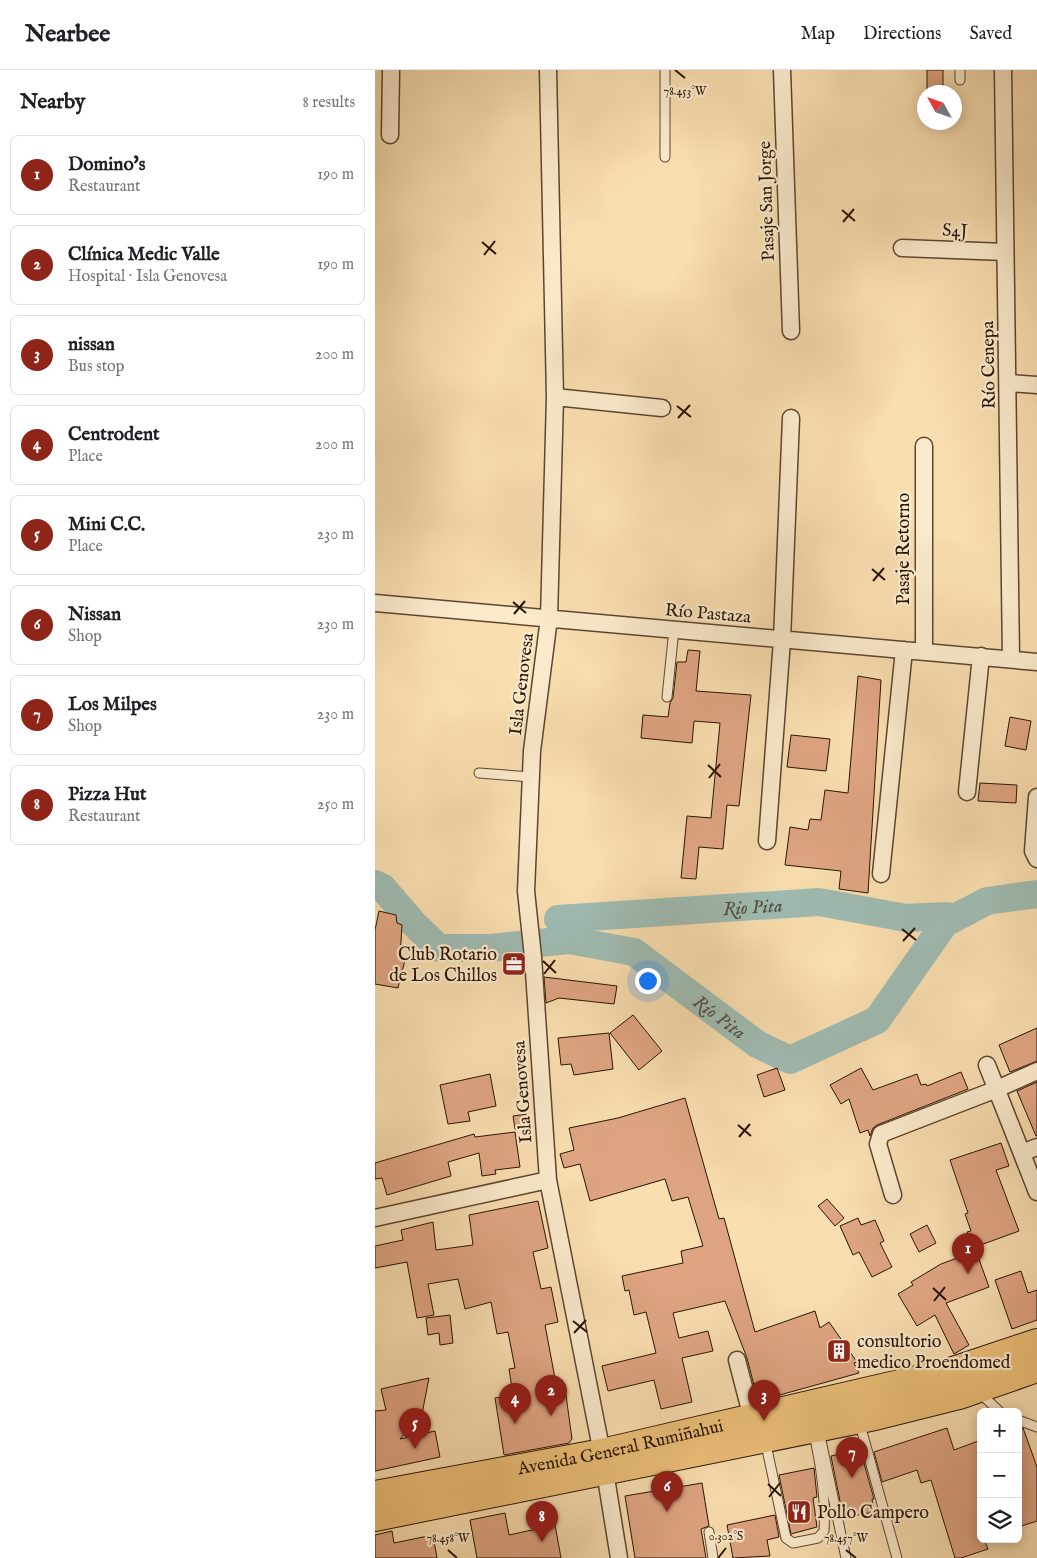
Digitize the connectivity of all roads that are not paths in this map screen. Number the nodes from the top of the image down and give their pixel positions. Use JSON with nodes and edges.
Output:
{"nodes":[{"id":1,"x":391,"y":70,"type":"edge"},
{"id":2,"x":548,"y":70,"type":"edge"},
{"id":3,"x":665,"y":70,"type":"edge"},
{"id":4,"x":782,"y":70,"type":"edge"},
{"id":5,"x":1003,"y":70,"type":"edge"},
{"id":6,"x":389,"y":135,"type":"dead end"},
{"id":7,"x":665,"y":156,"type":"dead end"},
{"id":8,"x":902,"y":248,"type":"dead end"},
{"id":9,"x":1005,"y":252,"type":"junction"},
{"id":10,"x":791,"y":331,"type":"dead end"},
{"id":11,"x":1009,"y":383,"type":"junction"},
{"id":12,"x":1037,"y":385,"type":"edge"},
{"id":13,"x":555,"y":397,"type":"junction"},
{"id":14,"x":663,"y":408,"type":"dead end"},
{"id":15,"x":791,"y":418,"type":"dead end"},
{"id":16,"x":923,"y":446,"type":"dead end"},
{"id":17,"x":375,"y":603,"type":"edge"},
{"id":18,"x":549,"y":618,"type":"junction"},
{"id":19,"x":674,"y":630,"type":"junction"},
{"id":20,"x":781,"y":640,"type":"junction"},
{"id":21,"x":904,"y":650,"type":"junction"},
{"id":22,"x":924,"y":652,"type":"junction"},
{"id":23,"x":981,"y":656,"type":"junction"},
{"id":24,"x":1011,"y":659,"type":"junction"},
{"id":25,"x":1037,"y":662,"type":"edge"},
{"id":26,"x":667,"y":697,"type":"dead end"},
{"id":27,"x":479,"y":773,"type":"dead end"},
{"id":28,"x":531,"y":777,"type":"junction"},
{"id":29,"x":967,"y":792,"type":"dead end"},
{"id":30,"x":1037,"y":798,"type":"edge"},
{"id":31,"x":767,"y":840,"type":"dead end"},
{"id":32,"x":1037,"y":859,"type":"edge"},
{"id":33,"x":881,"y":874,"type":"dead end"},
{"id":34,"x":987,"y":1065,"type":"dead end"},
{"id":35,"x":1037,"y":1071,"type":"edge"},
{"id":36,"x":997,"y":1089,"type":"junction"},
{"id":37,"x":1037,"y":1146,"type":"edge"},
{"id":38,"x":1022,"y":1152,"type":"junction"},
{"id":39,"x":548,"y":1180,"type":"junction"},
{"id":40,"x":1037,"y":1192,"type":"edge"},
{"id":41,"x":893,"y":1195,"type":"dead end"},
{"id":42,"x":375,"y":1218,"type":"edge"},
{"id":43,"x":1037,"y":1343,"type":"edge"},
{"id":44,"x":737,"y":1360,"type":"dead end"},
{"id":45,"x":1037,"y":1368,"type":"edge"},
{"id":46,"x":976,"y":1389,"type":"junction"},
{"id":47,"x":996,"y":1408,"type":"edge"},
{"id":48,"x":859,"y":1419,"type":"junction"},
{"id":49,"x":1022,"y":1421,"type":"edge"},
{"id":50,"x":1037,"y":1427,"type":"edge"},
{"id":51,"x":759,"y":1429,"type":"junction"},
{"id":52,"x":816,"y":1429,"type":"junction"},
{"id":53,"x":603,"y":1462,"type":"junction"},
{"id":54,"x":375,"y":1494,"type":"edge"},
{"id":55,"x":375,"y":1517,"type":"edge"},
{"id":56,"x":709,"y":1532,"type":"dead end"},
{"id":57,"x":619,"y":1558,"type":"edge"},
{"id":58,"x":713,"y":1558,"type":"edge"},
{"id":59,"x":846,"y":1558,"type":"edge"},
{"id":60,"x":897,"y":1558,"type":"edge"}],
"edges":[{"from":1,"to":6,"type":"street"},
{"from":2,"to":13,"type":"street","name":"Isla Genovesa"},
{"from":3,"to":7,"type":"lane"},
{"from":4,"to":10,"type":"street","name":"Pasaje San Jorge"},
{"from":5,"to":9,"type":"street","name":"Río Cenepa"},
{"from":8,"to":9,"type":"street","name":"S4J"},
{"from":9,"to":11,"type":"street","name":"Río Cenepa"},
{"from":11,"to":12,"type":"street"},
{"from":11,"to":24,"type":"street","name":"Río Cenepa"},
{"from":13,"to":14,"type":"street"},
{"from":13,"to":18,"type":"street","name":"Isla Genovesa"},
{"from":15,"to":20,"type":"street"},
{"from":16,"to":22,"type":"street","name":"Pasaje Retorno"},
{"from":17,"to":18,"type":"street","name":"Río Pastaza"},
{"from":18,"to":19,"type":"street","name":"Río Pastaza"},
{"from":18,"to":28,"type":"street","name":"Isla Genovesa"},
{"from":19,"to":20,"type":"street","name":"Río Pastaza"},
{"from":19,"to":26,"type":"lane"},
{"from":20,"to":21,"type":"street","name":"Río Pastaza"},
{"from":20,"to":31,"type":"street"},
{"from":21,"to":22,"type":"street","name":"Río Pastaza"},
{"from":21,"to":33,"type":"street"},
{"from":22,"to":23,"type":"street","name":"Río Pastaza"},
{"from":23,"to":24,"type":"street","name":"Río Pastaza"},
{"from":23,"to":29,"type":"street"},
{"from":24,"to":25,"type":"street","name":"Río Pastaza"},
{"from":27,"to":28,"type":"lane"},
{"from":28,"to":39,"type":"street","name":"Isla Genovesa"},
{"from":30,"to":32,"type":"street"},
{"from":34,"to":36,"type":"street"},
{"from":35,"to":36,"type":"street"},
{"from":36,"to":38,"type":"street"},
{"from":36,"to":41,"type":"street"},
{"from":37,"to":38,"type":"street"},
{"from":38,"to":40,"type":"street"},
{"from":39,"to":42,"type":"street"},
{"from":39,"to":53,"type":"street","name":"Isla Genovesa"},
{"from":43,"to":51,"type":"highway","name":"Avenida General Rumiñahui"},
{"from":44,"to":51,"type":"street"},
{"from":45,"to":46,"type":"highway","name":"Avenida General Rumiñahui"},
{"from":46,"to":47,"type":"lane"},
{"from":46,"to":48,"type":"highway","name":"Avenida General Rumiñahui"},
{"from":48,"to":52,"type":"highway","name":"Avenida General Rumiñahui"},
{"from":48,"to":60,"type":"lane"},
{"from":49,"to":50,"type":"lane"},
{"from":51,"to":52,"type":"highway","name":"Avenida General Rumiñahui"},
{"from":51,"to":52,"type":"lane"},
{"from":51,"to":53,"type":"highway","name":"Avenida General Rumiñahui"},
{"from":52,"to":59,"type":"lane"},
{"from":53,"to":54,"type":"highway","name":"Avenida General Rumiñahui"},
{"from":53,"to":55,"type":"highway","name":"Avenida General Rumiñahui"},
{"from":53,"to":57,"type":"street","name":"Isla Genovesa"},
{"from":56,"to":58,"type":"lane"}]}
